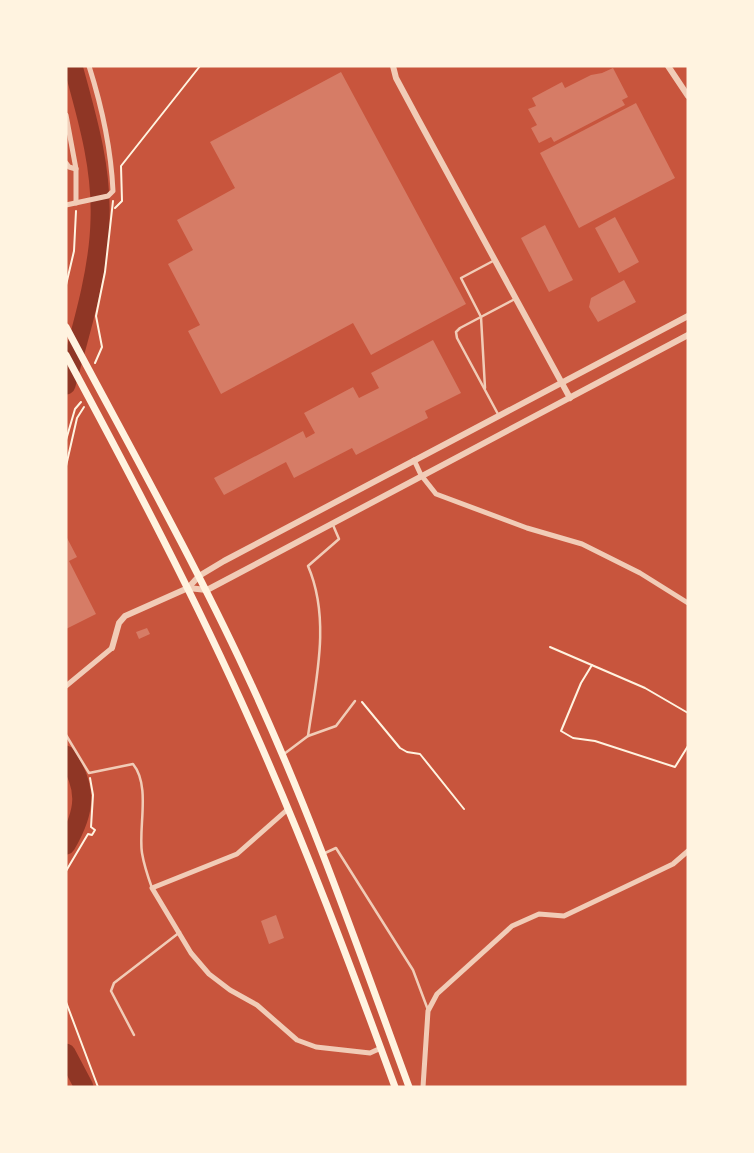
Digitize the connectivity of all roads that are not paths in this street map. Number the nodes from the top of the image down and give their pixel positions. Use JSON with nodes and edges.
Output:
{"nodes":[{"id":1,"x":89,"y":66,"type":"edge"},
{"id":2,"x":393,"y":66,"type":"edge"},
{"id":3,"x":668,"y":66,"type":"edge"},
{"id":4,"x":688,"y":96,"type":"edge"},
{"id":5,"x":66,"y":115,"type":"edge"},
{"id":6,"x":66,"y":164,"type":"edge"},
{"id":7,"x":76,"y":169,"type":"junction"},
{"id":8,"x":78,"y":202,"type":"junction"},
{"id":9,"x":66,"y":205,"type":"edge"},
{"id":10,"x":495,"y":260,"type":"junction"},
{"id":11,"x":516,"y":298,"type":"junction"},
{"id":12,"x":688,"y":316,"type":"edge"},
{"id":13,"x":481,"y":317,"type":"junction"},
{"id":14,"x":66,"y":327,"type":"edge"},
{"id":15,"x":688,"y":335,"type":"edge"},
{"id":16,"x":66,"y":355,"type":"edge"},
{"id":17,"x":562,"y":383,"type":"junction"},
{"id":18,"x":485,"y":389,"type":"junction"},
{"id":19,"x":570,"y":398,"type":"junction"},
{"id":20,"x":499,"y":416,"type":"junction"},
{"id":21,"x":414,"y":460,"type":"junction"},
{"id":22,"x":421,"y":475,"type":"junction"},
{"id":23,"x":332,"y":524,"type":"junction"},
{"id":24,"x":199,"y":576,"type":"junction"},
{"id":25,"x":188,"y":588,"type":"junction"},
{"id":26,"x":207,"y":590,"type":"junction"},
{"id":27,"x":688,"y":603,"type":"edge"},
{"id":28,"x":112,"y":648,"type":"joint"},
{"id":29,"x":66,"y":686,"type":"edge"},
{"id":30,"x":355,"y":701,"type":"road end"},
{"id":31,"x":66,"y":735,"type":"edge"},
{"id":32,"x":308,"y":736,"type":"junction"},
{"id":33,"x":282,"y":754,"type":"junction"},
{"id":34,"x":288,"y":809,"type":"junction"},
{"id":35,"x":688,"y":851,"type":"edge"},
{"id":36,"x":323,"y":854,"type":"junction"},
{"id":37,"x":152,"y":888,"type":"junction"},
{"id":38,"x":180,"y":932,"type":"junction"},
{"id":39,"x":428,"y":1011,"type":"junction"},
{"id":40,"x":134,"y":1035,"type":"dead end"},
{"id":41,"x":381,"y":1048,"type":"junction"},
{"id":42,"x":395,"y":1087,"type":"edge"},
{"id":43,"x":408,"y":1087,"type":"edge"},
{"id":44,"x":422,"y":1087,"type":"edge"}],
"edges":[{"from":1,"to":8,"type":"street"},
{"from":2,"to":10,"type":"street"},
{"from":3,"to":4,"type":"street"},
{"from":5,"to":7,"type":"street"},
{"from":6,"to":7,"type":"street"},
{"from":7,"to":8,"type":"street"},
{"from":8,"to":9,"type":"street"},
{"from":10,"to":11,"type":"street"},
{"from":10,"to":13,"type":"lane"},
{"from":11,"to":13,"type":"lane"},
{"from":11,"to":17,"type":"street"},
{"from":12,"to":17,"type":"street"},
{"from":13,"to":18,"type":"lane"},
{"from":13,"to":18,"type":"lane"},
{"from":14,"to":24,"type":"main road"},
{"from":15,"to":19,"type":"street"},
{"from":16,"to":25,"type":"main road"},
{"from":17,"to":19,"type":"street"},
{"from":17,"to":20,"type":"street"},
{"from":18,"to":20,"type":"lane"},
{"from":19,"to":22,"type":"street"},
{"from":20,"to":21,"type":"street"},
{"from":21,"to":22,"type":"street"},
{"from":21,"to":24,"type":"street"},
{"from":22,"to":23,"type":"street"},
{"from":22,"to":27,"type":"street"},
{"from":23,"to":26,"type":"street"},
{"from":23,"to":32,"type":"lane"},
{"from":24,"to":25,"type":"street"},
{"from":24,"to":26,"type":"main road"},
{"from":25,"to":26,"type":"street"},
{"from":25,"to":28,"type":"street"},
{"from":25,"to":34,"type":"main road"},
{"from":26,"to":33,"type":"main road"},
{"from":28,"to":29,"type":"street"},
{"from":30,"to":32,"type":"lane"},
{"from":31,"to":37,"type":"lane"},
{"from":32,"to":33,"type":"lane"},
{"from":33,"to":36,"type":"main road"},
{"from":34,"to":37,"type":"street"},
{"from":34,"to":41,"type":"main road"},
{"from":35,"to":39,"type":"street"},
{"from":36,"to":39,"type":"lane"},
{"from":36,"to":43,"type":"main road"},
{"from":37,"to":38,"type":"street"},
{"from":38,"to":40,"type":"lane"},
{"from":38,"to":41,"type":"street"},
{"from":39,"to":44,"type":"street"},
{"from":41,"to":42,"type":"main road"}]}
